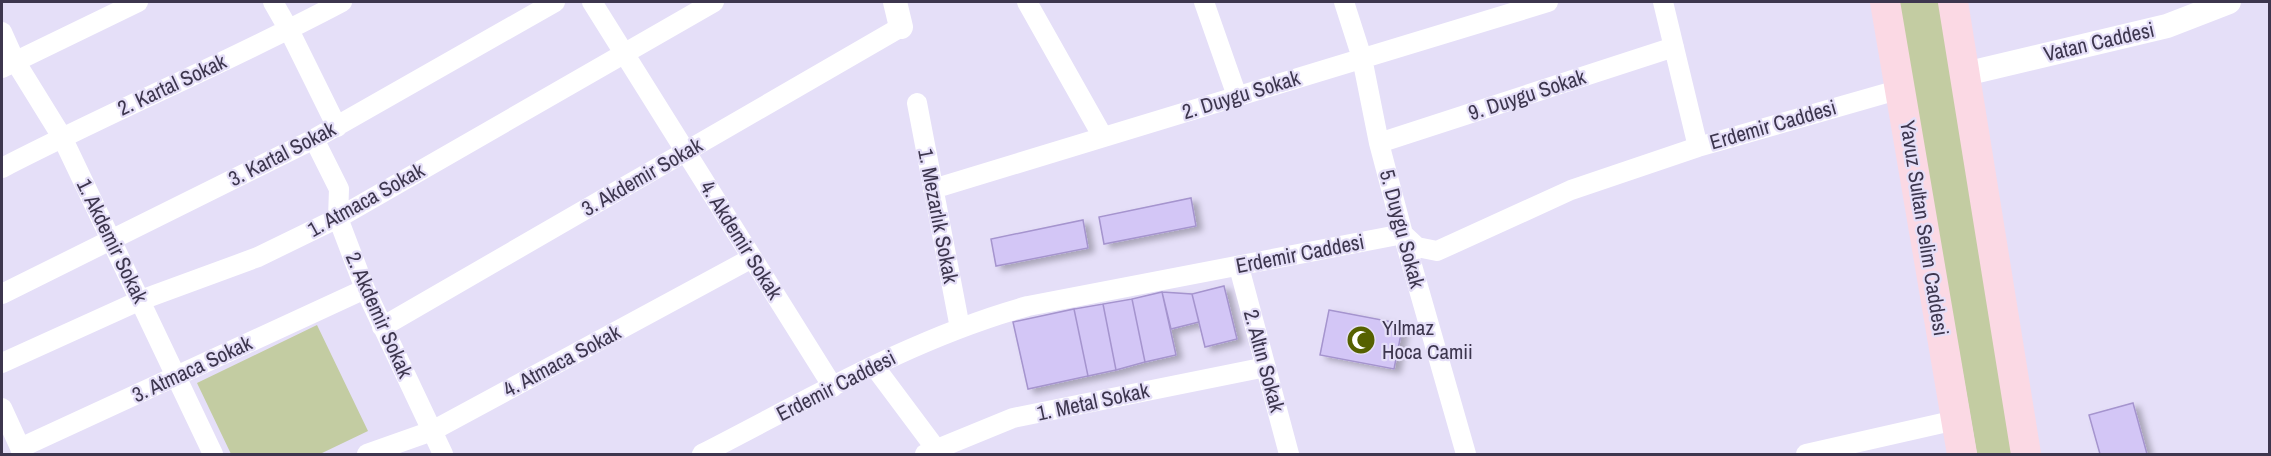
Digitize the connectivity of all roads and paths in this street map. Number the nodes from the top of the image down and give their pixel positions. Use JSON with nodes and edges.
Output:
{"nodes":[{"id":1,"x":138,"y":2,"type":"edge"},
{"id":2,"x":273,"y":2,"type":"edge"},
{"id":3,"x":342,"y":2,"type":"edge"},
{"id":4,"x":555,"y":2,"type":"edge"},
{"id":5,"x":592,"y":2,"type":"edge"},
{"id":6,"x":714,"y":2,"type":"edge"},
{"id":7,"x":895,"y":2,"type":"edge"},
{"id":8,"x":1027,"y":2,"type":"edge"},
{"id":9,"x":1204,"y":2,"type":"edge"},
{"id":10,"x":1344,"y":2,"type":"edge"},
{"id":11,"x":1548,"y":2,"type":"edge"},
{"id":12,"x":1663,"y":2,"type":"edge"},
{"id":13,"x":1886,"y":2,"type":"edge"},
{"id":14,"x":1953,"y":2,"type":"edge"},
{"id":15,"x":2229,"y":2,"type":"edge"},
{"id":16,"x":1491,"y":10,"type":"edge"},
{"id":17,"x":901,"y":27,"type":"joint"},
{"id":18,"x":289,"y":30,"type":"junction"},
{"id":19,"x":2,"y":32,"type":"edge"},
{"id":20,"x":1674,"y":47,"type":"junction"},
{"id":21,"x":624,"y":53,"type":"junction"},
{"id":22,"x":1362,"y":58,"type":"junction"},
{"id":23,"x":8,"y":65,"type":"edge"},
{"id":24,"x":1965,"y":74,"type":"junction"},
{"id":25,"x":1900,"y":89,"type":"junction"},
{"id":26,"x":1237,"y":96,"type":"junction"},
{"id":27,"x":917,"y":103,"type":"dead end"},
{"id":28,"x":337,"y":127,"type":"junction"},
{"id":29,"x":62,"y":137,"type":"junction"},
{"id":30,"x":1103,"y":137,"type":"junction"},
{"id":31,"x":314,"y":139,"type":"junction"},
{"id":32,"x":1379,"y":143,"type":"junction"},
{"id":33,"x":1698,"y":147,"type":"junction"},
{"id":34,"x":686,"y":152,"type":"junction"},
{"id":35,"x":2,"y":168,"type":"edge"},
{"id":36,"x":933,"y":189,"type":"junction"},
{"id":37,"x":338,"y":218,"type":"junction"},
{"id":38,"x":1403,"y":234,"type":"junction"},
{"id":39,"x":111,"y":238,"type":"junction"},
{"id":40,"x":752,"y":258,"type":"junction"},
{"id":41,"x":1239,"y":267,"type":"junction"},
{"id":42,"x":365,"y":289,"type":"junction"},
{"id":43,"x":2,"y":294,"type":"edge"},
{"id":44,"x":141,"y":300,"type":"junction"},
{"id":45,"x":382,"y":327,"type":"junction"},
{"id":46,"x":960,"y":328,"type":"junction"},
{"id":47,"x":2,"y":363,"type":"edge"},
{"id":48,"x":874,"y":366,"type":"junction"},
{"id":49,"x":1266,"y":367,"type":"junction"},
{"id":50,"x":177,"y":376,"type":"junction"},
{"id":51,"x":833,"y":387,"type":"junction"},
{"id":52,"x":2,"y":408,"type":"edge"},
{"id":53,"x":1956,"y":420,"type":"junction"},
{"id":54,"x":432,"y":431,"type":"junction"},
{"id":55,"x":21,"y":451,"type":"edge"},
{"id":56,"x":931,"y":452,"type":"edge"},
{"id":57,"x":213,"y":454,"type":"edge"},
{"id":58,"x":367,"y":454,"type":"edge"},
{"id":59,"x":443,"y":454,"type":"edge"},
{"id":60,"x":702,"y":454,"type":"edge"},
{"id":61,"x":1289,"y":454,"type":"edge"},
{"id":62,"x":1466,"y":454,"type":"edge"},
{"id":63,"x":1806,"y":454,"type":"edge"},
{"id":64,"x":1962,"y":454,"type":"edge"},
{"id":65,"x":2026,"y":454,"type":"edge"}],
"edges":[{"from":1,"to":23,"type":"street"},
{"from":2,"to":18,"type":"street"},
{"from":3,"to":18,"type":"street","name":"2. Kartal Sokak"},
{"from":4,"to":28,"type":"street","name":"3. Kartal Sokak"},
{"from":5,"to":21,"type":"street","name":"4. Akdemir Sokak"},
{"from":6,"to":21,"type":"street","name":"1. Atmaca Sokak"},
{"from":7,"to":17,"type":"street"},
{"from":8,"to":30,"type":"street"},
{"from":9,"to":26,"type":"street"},
{"from":10,"to":22,"type":"street","name":"5. Duygu Sokak"},
{"from":11,"to":16,"type":"street","name":"2. Duygu Sokak"},
{"from":12,"to":20,"type":"street"},
{"from":13,"to":25,"type":"main road","name":"Yavuz Sultan Selim Caddesi"},
{"from":14,"to":24,"type":"main road"},
{"from":15,"to":24,"type":"street","name":"Vatan Caddesi"},
{"from":16,"to":22,"type":"street","name":"2. Duygu Sokak"},
{"from":17,"to":34,"type":"street","name":"3. Akdemir Sokak"},
{"from":18,"to":28,"type":"street"},
{"from":18,"to":29,"type":"street","name":"2. Kartal Sokak"},
{"from":19,"to":23,"type":"street","name":"1. Akdemir Sokak"},
{"from":20,"to":32,"type":"street","name":"9. Duygu Sokak"},
{"from":20,"to":33,"type":"street"},
{"from":21,"to":34,"type":"street","name":"4. Akdemir Sokak"},
{"from":21,"to":37,"type":"street","name":"1. Atmaca Sokak"},
{"from":22,"to":26,"type":"street","name":"2. Duygu Sokak"},
{"from":22,"to":32,"type":"street","name":"5. Duygu Sokak"},
{"from":23,"to":29,"type":"street","name":"1. Akdemir Sokak"},
{"from":24,"to":65,"type":"main road"},
{"from":25,"to":33,"type":"street","name":"Erdemir Caddesi"},
{"from":25,"to":53,"type":"main road","name":"Yavuz Sultan Selim Caddesi"},
{"from":26,"to":30,"type":"street","name":"2. Duygu Sokak"},
{"from":27,"to":36,"type":"street","name":"1. Mezarlık Sokak"},
{"from":28,"to":31,"type":"street","name":"3. Kartal Sokak"},
{"from":29,"to":35,"type":"street","name":"2. Kartal Sokak"},
{"from":29,"to":39,"type":"street","name":"1. Akdemir Sokak"},
{"from":30,"to":36,"type":"street","name":"2. Duygu Sokak"},
{"from":31,"to":37,"type":"street","name":"2. Akdemir Sokak"},
{"from":31,"to":39,"type":"street","name":"3. Kartal Sokak"},
{"from":32,"to":38,"type":"street","name":"5. Duygu Sokak"},
{"from":33,"to":38,"type":"street","name":"Erdemir Caddesi"},
{"from":34,"to":40,"type":"street","name":"4. Akdemir Sokak"},
{"from":34,"to":45,"type":"street","name":"3. Akdemir Sokak"},
{"from":36,"to":46,"type":"street","name":"1. Mezarlık Sokak"},
{"from":37,"to":42,"type":"street","name":"2. Akdemir Sokak"},
{"from":37,"to":44,"type":"street","name":"1. Atmaca Sokak"},
{"from":38,"to":41,"type":"street","name":"Erdemir Caddesi"},
{"from":38,"to":62,"type":"street","name":"5. Duygu Sokak"},
{"from":39,"to":43,"type":"street","name":"3. Kartal Sokak"},
{"from":39,"to":44,"type":"street","name":"1. Akdemir Sokak"},
{"from":40,"to":51,"type":"street","name":"4. Akdemir Sokak"},
{"from":40,"to":54,"type":"street","name":"4. Atmaca Sokak"},
{"from":41,"to":46,"type":"street","name":"Erdemir Caddesi"},
{"from":41,"to":49,"type":"street","name":"2. Altın Sokak"},
{"from":42,"to":45,"type":"street","name":"2. Akdemir Sokak"},
{"from":42,"to":50,"type":"street","name":"3. Atmaca Sokak"},
{"from":44,"to":47,"type":"street","name":"1. Atmaca Sokak"},
{"from":44,"to":50,"type":"street","name":"1. Akdemir Sokak"},
{"from":45,"to":54,"type":"street","name":"2. Akdemir Sokak"},
{"from":46,"to":48,"type":"street","name":"Erdemir Caddesi"},
{"from":48,"to":51,"type":"street","name":"Erdemir Caddesi"},
{"from":48,"to":56,"type":"street"},
{"from":49,"to":56,"type":"street","name":"1. Metal Sokak"},
{"from":49,"to":61,"type":"street","name":"2. Altın Sokak"},
{"from":50,"to":55,"type":"street","name":"3. Atmaca Sokak"},
{"from":50,"to":57,"type":"street","name":"1. Akdemir Sokak"},
{"from":51,"to":60,"type":"street","name":"Erdemir Caddesi"},
{"from":52,"to":55,"type":"street"},
{"from":53,"to":63,"type":"street"},
{"from":53,"to":64,"type":"main road","name":"Yavuz Sultan Selim Caddesi"},
{"from":54,"to":58,"type":"street","name":"4. Atmaca Sokak"},
{"from":54,"to":59,"type":"street","name":"2. Akdemir Sokak"}]}
